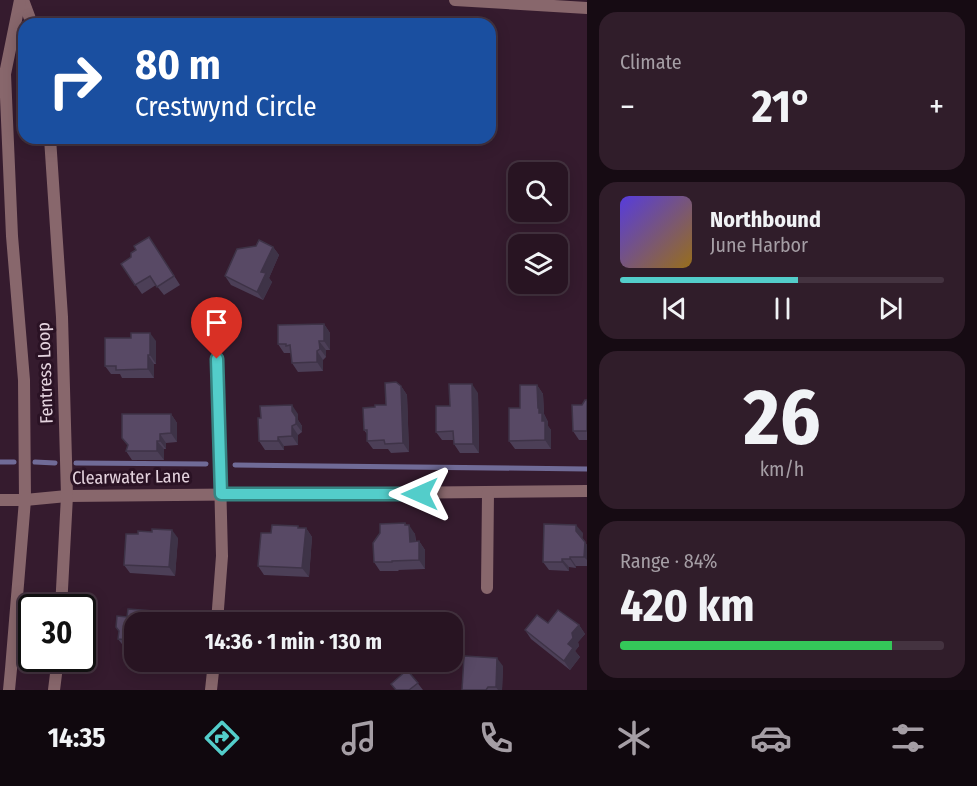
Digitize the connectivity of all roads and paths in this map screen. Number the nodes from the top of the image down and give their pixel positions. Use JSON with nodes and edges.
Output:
{"nodes":[{"id":1,"x":21,"y":0,"type":"edge"},
{"id":2,"x":454,"y":0,"type":"edge"},
{"id":3,"x":587,"y":8,"type":"edge"},
{"id":4,"x":29,"y":18,"type":"edge"},
{"id":5,"x":50,"y":144,"type":"edge"},
{"id":6,"x":217,"y":359,"type":"dead end"},
{"id":7,"x":587,"y":491,"type":"edge"},
{"id":8,"x":488,"y":493,"type":"junction"},
{"id":9,"x":221,"y":494,"type":"junction"},
{"id":10,"x":67,"y":496,"type":"junction"},
{"id":11,"x":0,"y":500,"type":"edge"},
{"id":12,"x":25,"y":500,"type":"junction"},
{"id":13,"x":487,"y":588,"type":"dead end"},
{"id":14,"x":62,"y":594,"type":"edge"},
{"id":15,"x":218,"y":612,"type":"edge"},
{"id":16,"x":56,"y":672,"type":"edge"},
{"id":17,"x":213,"y":672,"type":"edge"},
{"id":18,"x":9,"y":690,"type":"edge"},
{"id":19,"x":54,"y":690,"type":"edge"},
{"id":20,"x":211,"y":690,"type":"edge"}],
"edges":[{"from":1,"to":4,"type":"street","name":"Fentress Loop"},
{"from":1,"to":12,"type":"street","name":"Fentress Loop"},
{"from":2,"to":3,"type":"street"},
{"from":5,"to":10,"type":"street","name":"Fentress Loop"},
{"from":6,"to":9,"type":"street"},
{"from":7,"to":8,"type":"street","name":"Clearwater Lane"},
{"from":8,"to":9,"type":"street","name":"Clearwater Lane"},
{"from":8,"to":13,"type":"street"},
{"from":9,"to":10,"type":"street","name":"Clearwater Lane"},
{"from":9,"to":15,"type":"street"},
{"from":10,"to":12,"type":"street","name":"Clearwater Lane"},
{"from":10,"to":14,"type":"street","name":"Fentress Loop"},
{"from":11,"to":12,"type":"street","name":"Clearwater Lane"},
{"from":12,"to":18,"type":"street","name":"Fentress Loop"},
{"from":16,"to":19,"type":"street"},
{"from":17,"to":20,"type":"street"}]}
